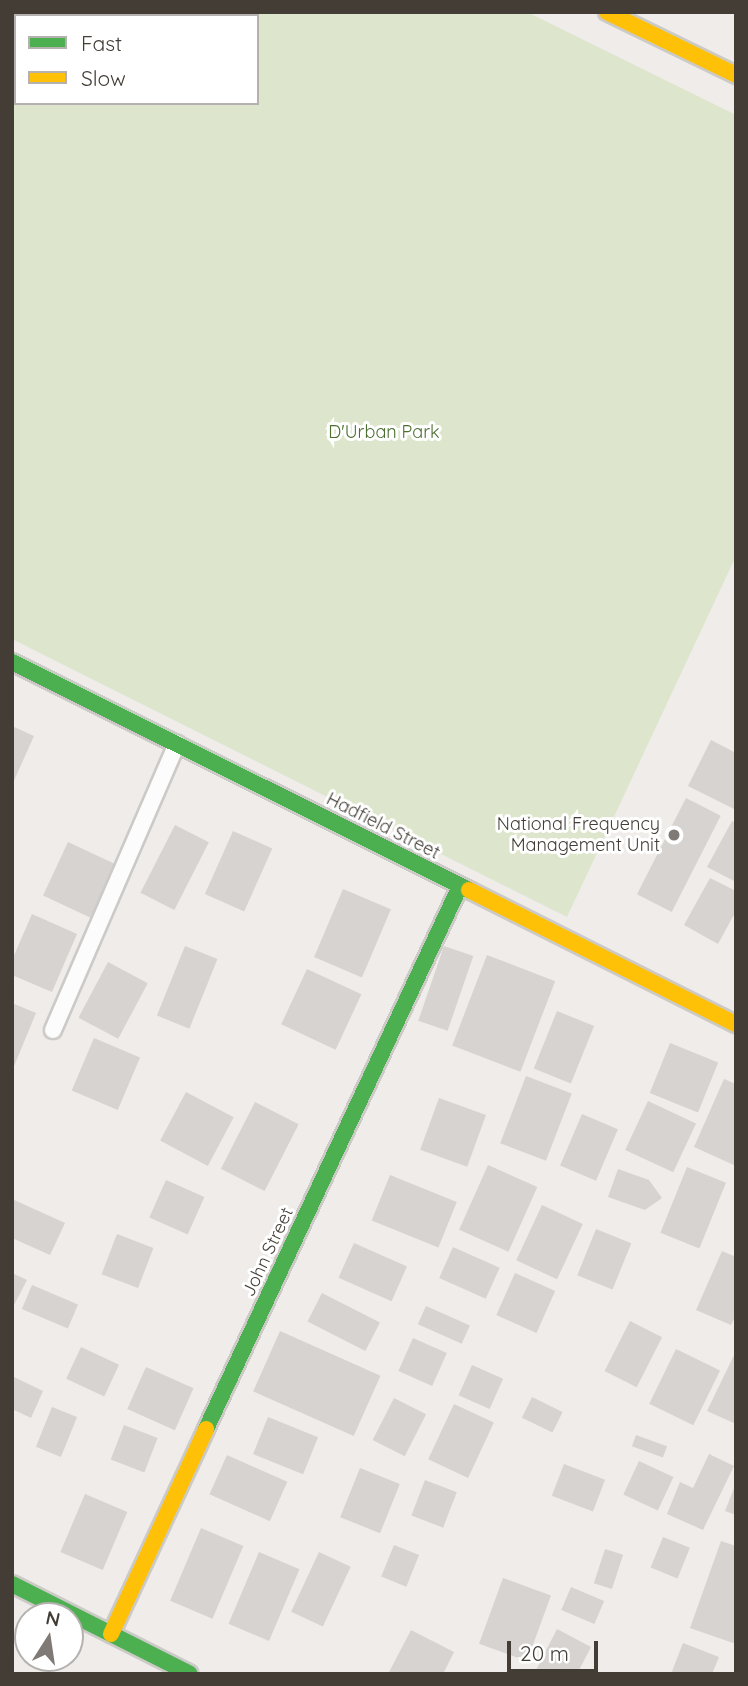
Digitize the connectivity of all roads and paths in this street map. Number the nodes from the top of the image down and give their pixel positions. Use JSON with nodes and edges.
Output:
{"nodes":[{"id":1,"x":607,"y":12,"type":"edge"},
{"id":2,"x":736,"y":75,"type":"edge"},
{"id":3,"x":12,"y":662,"type":"edge"},
{"id":4,"x":177,"y":744,"type":"junction"},
{"id":5,"x":460,"y":886,"type":"junction"},
{"id":6,"x":736,"y":1024,"type":"edge"},
{"id":7,"x":53,"y":1030,"type":"dead end"},
{"id":8,"x":12,"y":1584,"type":"edge"},
{"id":9,"x":111,"y":1634,"type":"junction"},
{"id":10,"x":190,"y":1674,"type":"edge"}],
"edges":[{"from":1,"to":2,"type":"street"},
{"from":3,"to":4,"type":"street","name":"Hadfield Street"},
{"from":4,"to":5,"type":"street","name":"Hadfield Street"},
{"from":4,"to":7,"type":"lane"},
{"from":5,"to":6,"type":"street","name":"Hadfield Street"},
{"from":5,"to":9,"type":"street","name":"John Street"},
{"from":8,"to":9,"type":"street"},
{"from":9,"to":10,"type":"street"}]}
